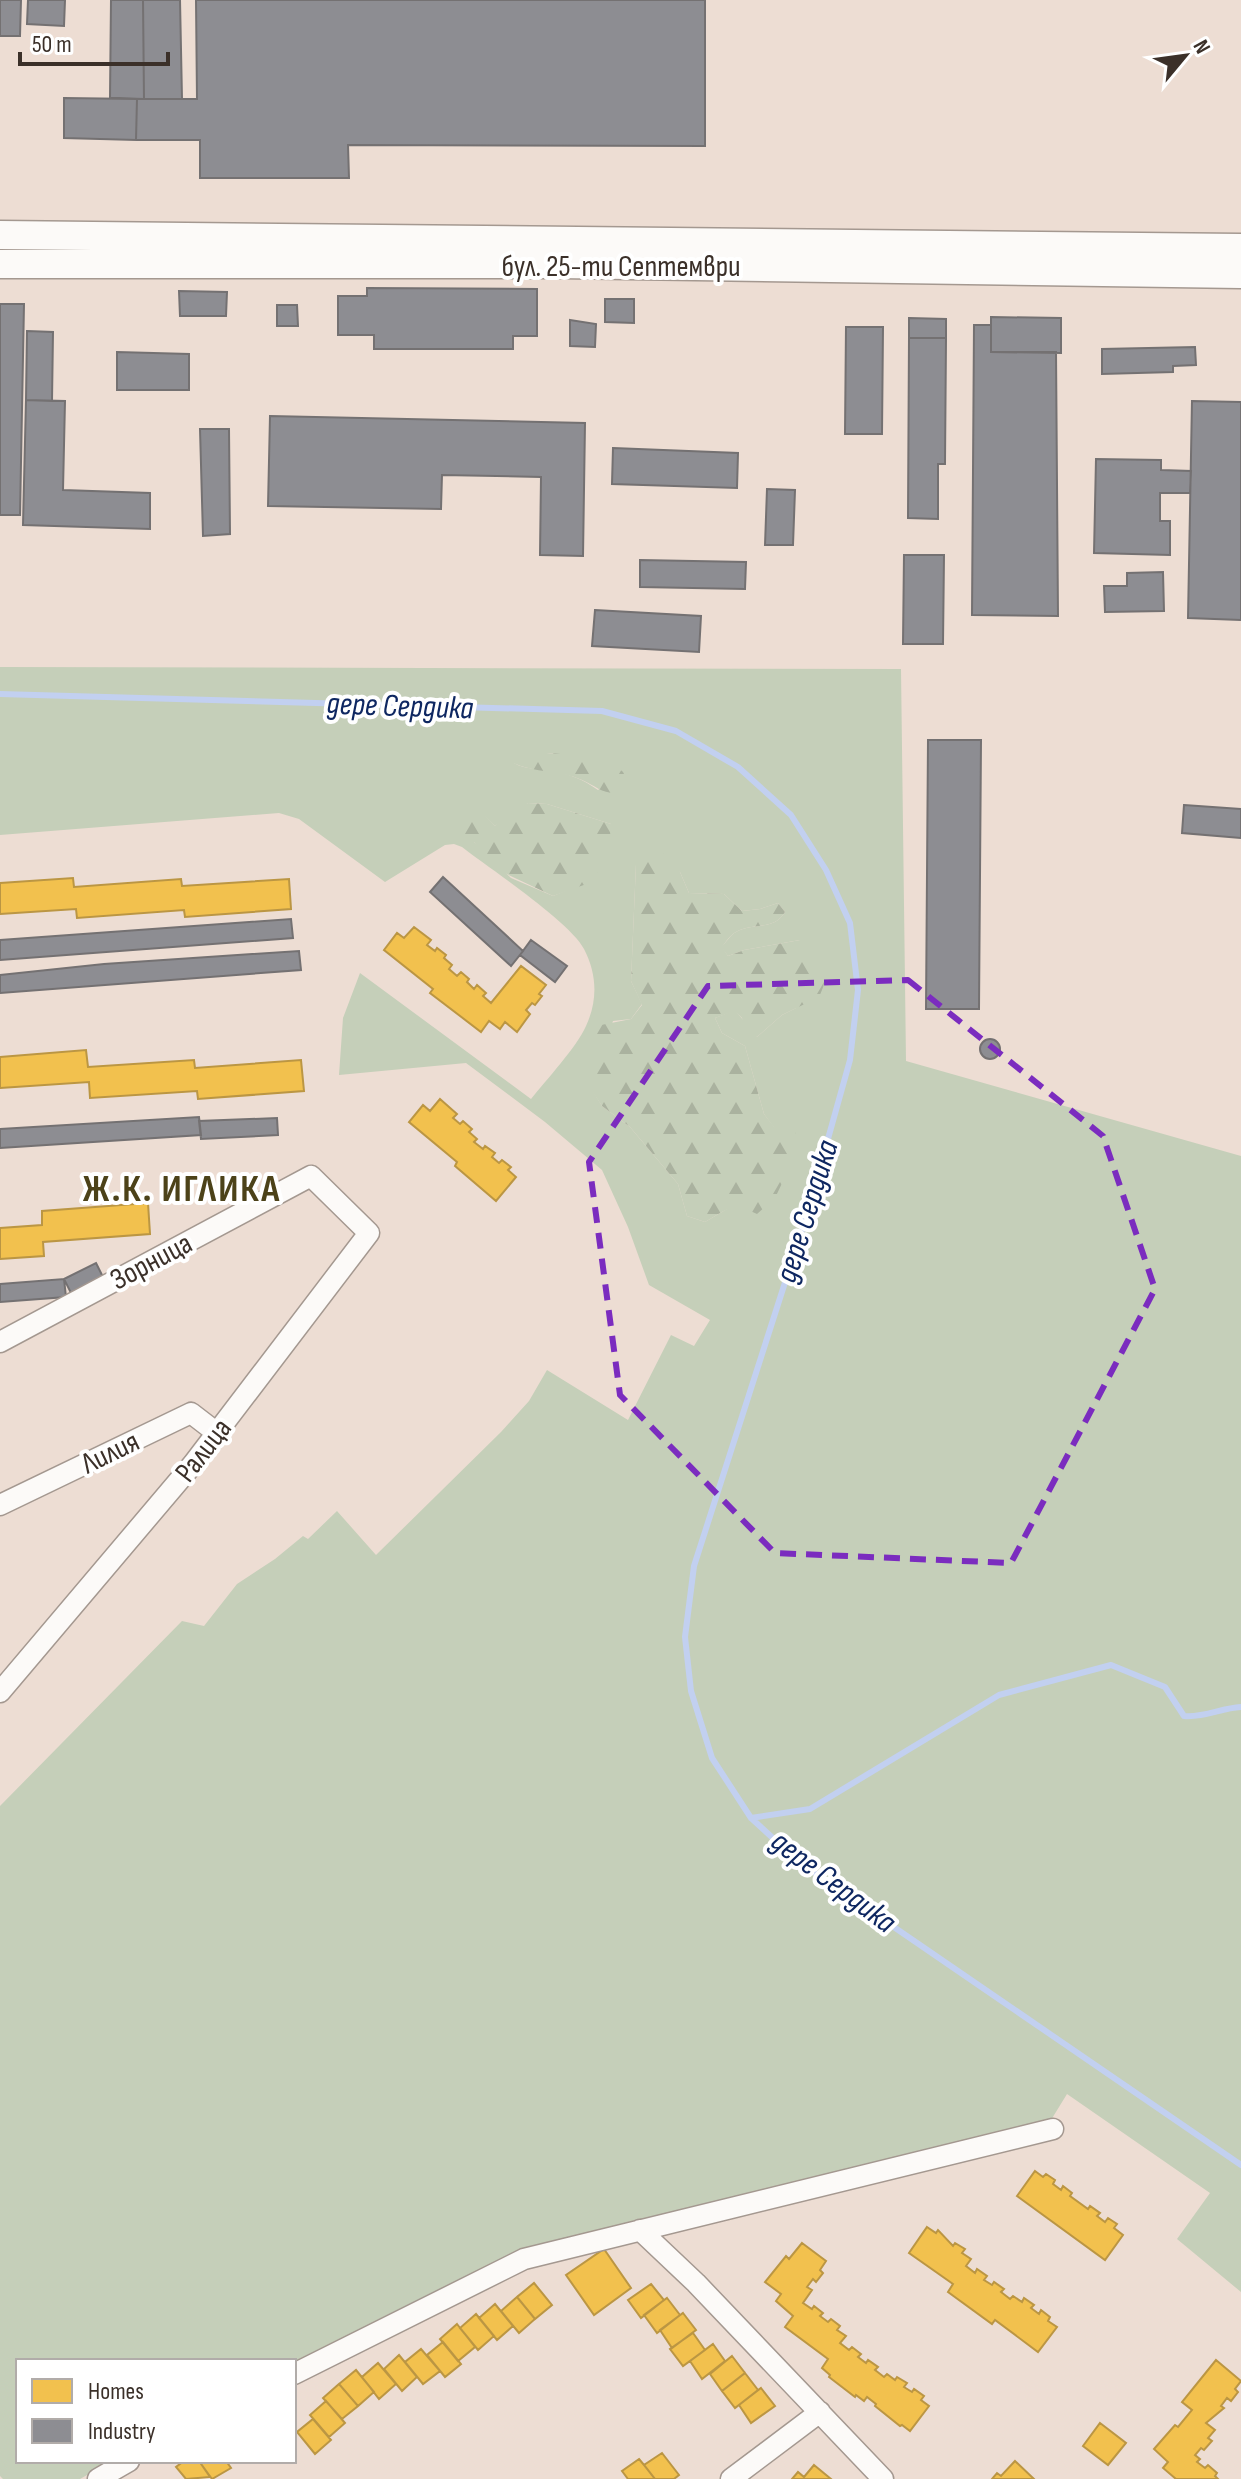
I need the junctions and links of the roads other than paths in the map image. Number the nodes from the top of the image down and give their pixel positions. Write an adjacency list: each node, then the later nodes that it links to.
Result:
1 (0, 235): 2 (main road, бул. 25-ти Септември)
2 (1241, 248)
3 (0, 264): 4 (main road, бул. 25-ти Септември)
4 (1241, 274)
5 (340, 1203): 6 (street, Зорница); 7 (street, Ралица)
6 (0, 1342)
7 (217, 1433): 8 (street, Лилия); 9 (street, Ралица)
8 (0, 1505)
9 (0, 1692)
10 (1053, 2129): 11 (street)
11 (640, 2230): 12 (street); 13 (street)
12 (296, 2373)
13 (820, 2412): 16 (street); 17 (street)
14 (126, 2463): 15 (street)
15 (98, 2479)
16 (731, 2479)
17 (883, 2479)

